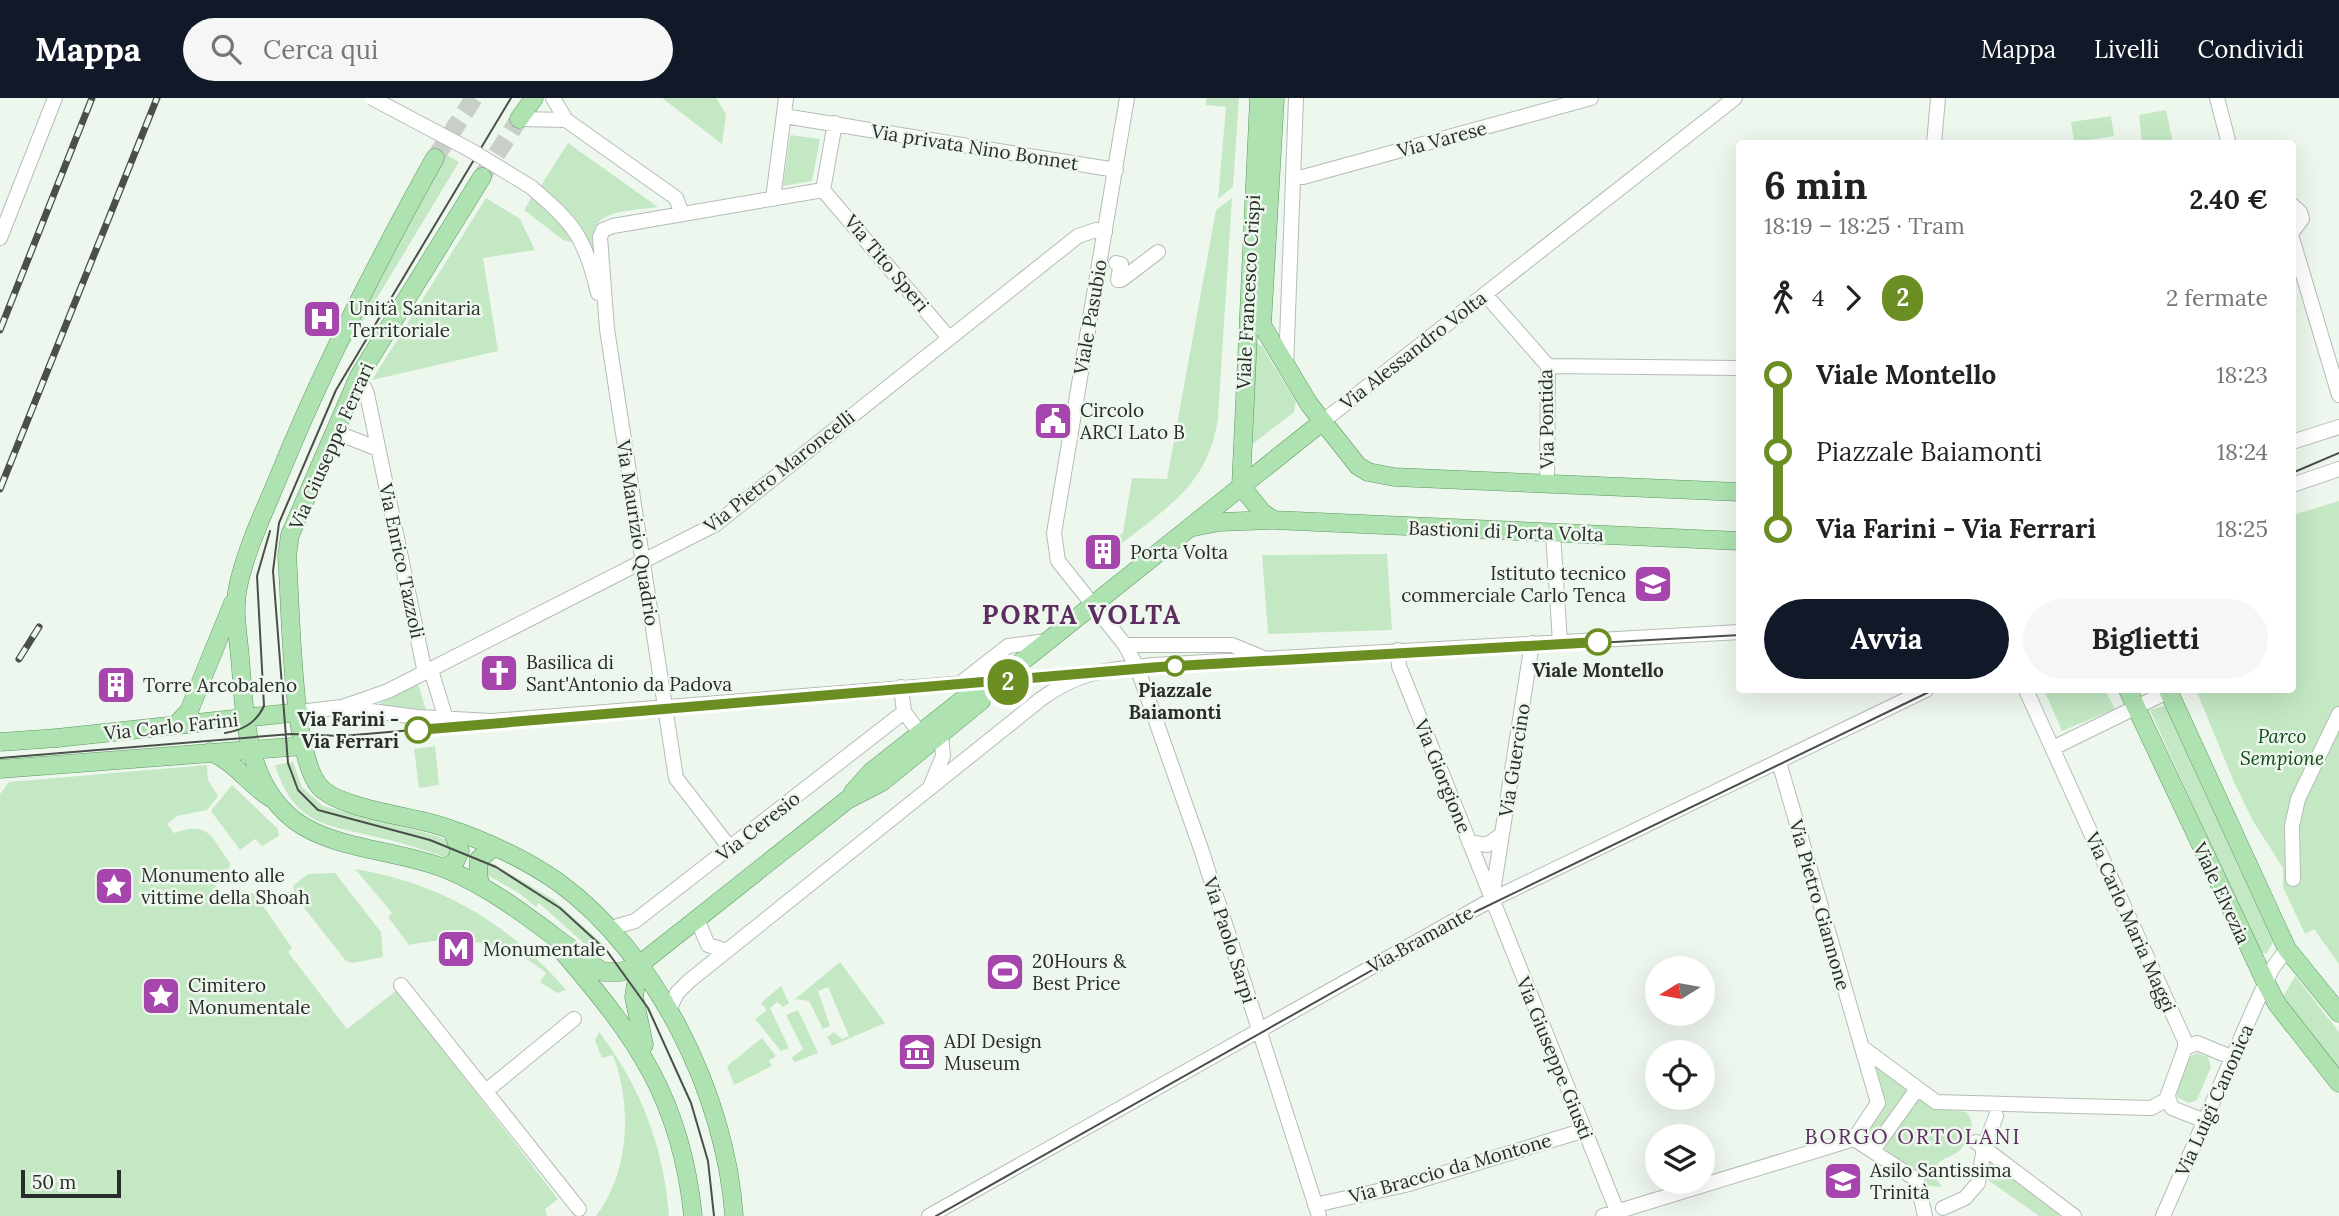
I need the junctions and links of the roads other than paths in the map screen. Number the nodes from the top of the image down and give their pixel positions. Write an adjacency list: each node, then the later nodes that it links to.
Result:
1 (55, 98): 30 (street)
2 (372, 98): 35 (street, bridge)
3 (534, 98): 15 (main road)
4 (553, 98): 16 (street)
5 (786, 98): 14 (street)
6 (1127, 98): 21 (street, Viale Pasubio)
7 (1259, 98): 50 (main road, Viale Francesco Crispi)
8 (1275, 98): 39 (main road, Viale Francesco Crispi)
9 (1296, 98): 23 (street, Viale Francesco Crispi)
10 (1591, 98): 23 (street, Via Varese)
11 (1938, 98): 18 (street)
12 (2217, 98): 19 (street)
13 (1733, 99): 34 (street, Via Alessandro Volta)
14 (784, 116): 17 (street, Via privata Nino Bonnet); 25 (street)
15 (519, 119): 16 (street)
16 (566, 120): 27 (street)
17 (835, 123): 21 (street, Via privata Nino Bonnet); 24 (street)
18 (1934, 140)
19 (2228, 140)
20 (435, 159): 58 (main road, Via Giuseppe Ferrari)
21 (1116, 170): 29 (street, Viale Pasubio)
22 (482, 177): 40 (main road, Via Giuseppe Ferrari)
23 (1293, 177): 39 (street, Viale Francesco Crispi)
24 (823, 190): 25 (street); 36 (street, Via Tito Speri)
25 (772, 199): 27 (street)
26 (2296, 208): 28 (street)
27 (682, 214): 35 (street, Via Maurizio Quadrio)
28 (2296, 227)
29 (1105, 232): 36 (street, Via Pietro Maroncelli); 55 (street, Viale Pasubio)
30 (0, 238)
31 (2296, 251): 41 (street)
32 (1158, 252): 33 (street)
33 (1116, 263)
34 (1485, 294): 37 (street, Via Pontida); 42 (street, Via Alessandro Volta)
35 (607, 329): 57 (street, Via Maurizio Quadrio)
36 (949, 338): 57 (street, Via Pietro Maroncelli)
37 (1548, 366): 38 (street); 48 (street, Via Pontida)
38 (1736, 368)
39 (1286, 369): 42 (main road, Viale Francesco Crispi)
40 (359, 376): 44 (main road, Via Giuseppe Ferrari); 46 (street, Via Enrico Tazzoli)
41 (2339, 395)
42 (1322, 422): 48 (main road); 50 (main road, Via Alessandro Volta)
43 (2339, 427): 45 (street)
44 (331, 440): 46 (street); 80 (main road, Via Giuseppe Ferrari)
45 (2296, 441)
46 (378, 449): 68 (street, Via Enrico Tazzoli)
47 (2339, 469): 49 (street)
48 (1547, 484): 51 (main road)
49 (2296, 484)
50 (1241, 486): 52 (main road); 53 (main road, Via Alessandro Volta)
51 (1736, 492)
52 (1273, 520): 53 (main road, Bastioni di Porta Volta); 54 (main road, Bastioni di Porta Volta)
53 (1191, 528): 59 (main road, Via Alessandro Volta)
54 (1553, 533): 56 (main road, Bastioni di Porta Volta); 62 (street)
55 (1053, 536): 59 (street, Via Paolo Sarpi)
56 (1736, 541)
57 (643, 562): 68 (street, Via Pietro Maroncelli); 78 (street, Via Maurizio Quadrio)
58 (236, 596): 83 (main road, Via Giuseppe Ferrari); 85 (main road, Via Giuseppe Ferrari)
59 (1093, 605): 61 (main road, Via Alessandro Volta); 64 (street, Via Paolo Sarpi)
60 (1736, 632): 62 (street)
61 (1046, 642): 69 (street); 70 (main road, Via Alessandro Volta)
62 (1560, 642): 63 (street)
63 (1532, 643): 65 (street); 98 (street, Via Guercino)
64 (1125, 645): 66 (street); 67 (street, Via Paolo Sarpi)
65 (1398, 650): 66 (street); 99 (street, Via Giorgione)
66 (1266, 659): 67 (street)
67 (1137, 667): 95 (street); 117 (street, Via Paolo Sarpi)
68 (428, 672): 77 (street, Via Carlo Farini); 84 (street, Via Enrico Tazzoli)
69 (961, 683): 70 (street, Via Carlo Farini); 71 (street, Via Carlo Farini)
70 (991, 684): 86 (main road); 87 (main road)
71 (901, 687): 78 (street, Via Carlo Farini); 81 (street)
72 (1920, 693): 93 (street, Via Bramante)
73 (2027, 693): 90 (street, Via Carlo Maria Maggi)
74 (2129, 693): 79 (main road, Viale Elvezia)
75 (2163, 693): 79 (street)
76 (2170, 693): 109 (main road, Viale Elvezia)
77 (342, 707): 80 (street, Via Carlo Farini); 84 (street, Via Carlo Farini)
78 (665, 707): 84 (street, Via Carlo Farini); 101 (street, Via Maurizio Quadrio)
79 (2136, 707): 90 (street); 112 (main road, Viale Elvezia)
80 (299, 712): 83 (main road, Via Carlo Farini); 89 (main road, Via Giuseppe Ferrari)
81 (904, 712): 87 (street); 101 (street, Via Ceresio)
82 (2339, 714): 103 (street)
83 (245, 718): 85 (main road, Via Carlo Farini); 91 (main road, Via Giuseppe Ferrari)
84 (446, 719)
85 (176, 725): 88 (main road, Via Carlo Farini, bridge)
86 (941, 734): 87 (main road); 95 (street)
87 (918, 740): 95 (street); 106 (main road, Via Ceresio)
88 (0, 743)
89 (304, 746): 91 (main road, Via Carlo Farini); 97 (main road, Via Giuseppe Ferrari)
90 (2053, 748): 119 (street, Via Carlo Maria Maggi)
91 (251, 749): 92 (main road, Via Carlo Farini); 96 (main road, Via Giuseppe Ferrari)
92 (207, 752): 94 (main road, Via Carlo Farini); 96 (main road)
93 (1779, 762): 105 (street, Via Bramante); 118 (street, Via Pietro Giannone)
94 (0, 769)
95 (939, 778): 110 (street)
96 (276, 801): 102 (main road)
97 (452, 830): 100 (main road, Via Giuseppe Ferrari); 102 (main road)
98 (1502, 835): 99 (street, Via Guercino); 105 (street, Via Guercino)
99 (1469, 842): 105 (street, Via Giorgione)
100 (494, 847): 104 (main road); 108 (main road, Via Giuseppe Ferrari)
101 (730, 848): 108 (street, Via Ceresio)
102 (444, 868): 104 (main road)
103 (2293, 879)
104 (481, 885): 107 (main road)
105 (1492, 900): 117 (street, Via Bramante); 128 (street, Via Giuseppe Giusti)
106 (697, 919): 110 (street); 111 (main road, Via Ceresio)
107 (541, 926): 111 (main road); 121 (main road)
108 (608, 929): 111 (main road, Via Giuseppe Ferrari)
109 (2287, 949): 112 (street, Via Luigi Canonica); 115 (main road, Viale Elvezia)
110 (727, 951): 114 (street)
111 (639, 965): 114 (main road, Via Giuseppe Ferrari); 121 (main road)
112 (2266, 983): 120 (street, Via Luigi Canonica); 122 (main road, Viale Elvezia)
113 (401, 985): 124 (street)
114 (668, 1012): 138 (main road, Via Giuseppe Ferrari)
115 (2339, 1013)
116 (574, 1019): 124 (street)
117 (1259, 1028): 133 (street, Via Paolo Sarpi); 139 (street, Via Bramante)
118 (1863, 1048): 123 (street); 129 (street, Via Pietro Giannone)
119 (2185, 1048): 120 (street); 125 (street)
120 (2233, 1058): 127 (street, Via Luigi Canonica)
121 (649, 1062): 137 (main road)
122 (2339, 1083)
123 (1917, 1088): 125 (street); 131 (street)
124 (486, 1091): 132 (street)
125 (2168, 1097): 127 (street)
126 (1996, 1116): 130 (street)
127 (2205, 1121): 141 (street, Via Luigi Canonica)
128 (1585, 1130): 133 (street, Via Braccio da Montone); 135 (street, Via Giuseppe Giusti)
129 (1854, 1139): 131 (street); 135 (street)
130 (1980, 1145): 134 (street); 136 (street)
131 (1874, 1149): 134 (street)
132 (579, 1209)
133 (1317, 1210)
134 (1938, 1213)
135 (1619, 1214): 140 (street)
136 (2068, 1214)
137 (693, 1216)
138 (734, 1216)
139 (929, 1216)
140 (1603, 1216)
141 (2163, 1216)

